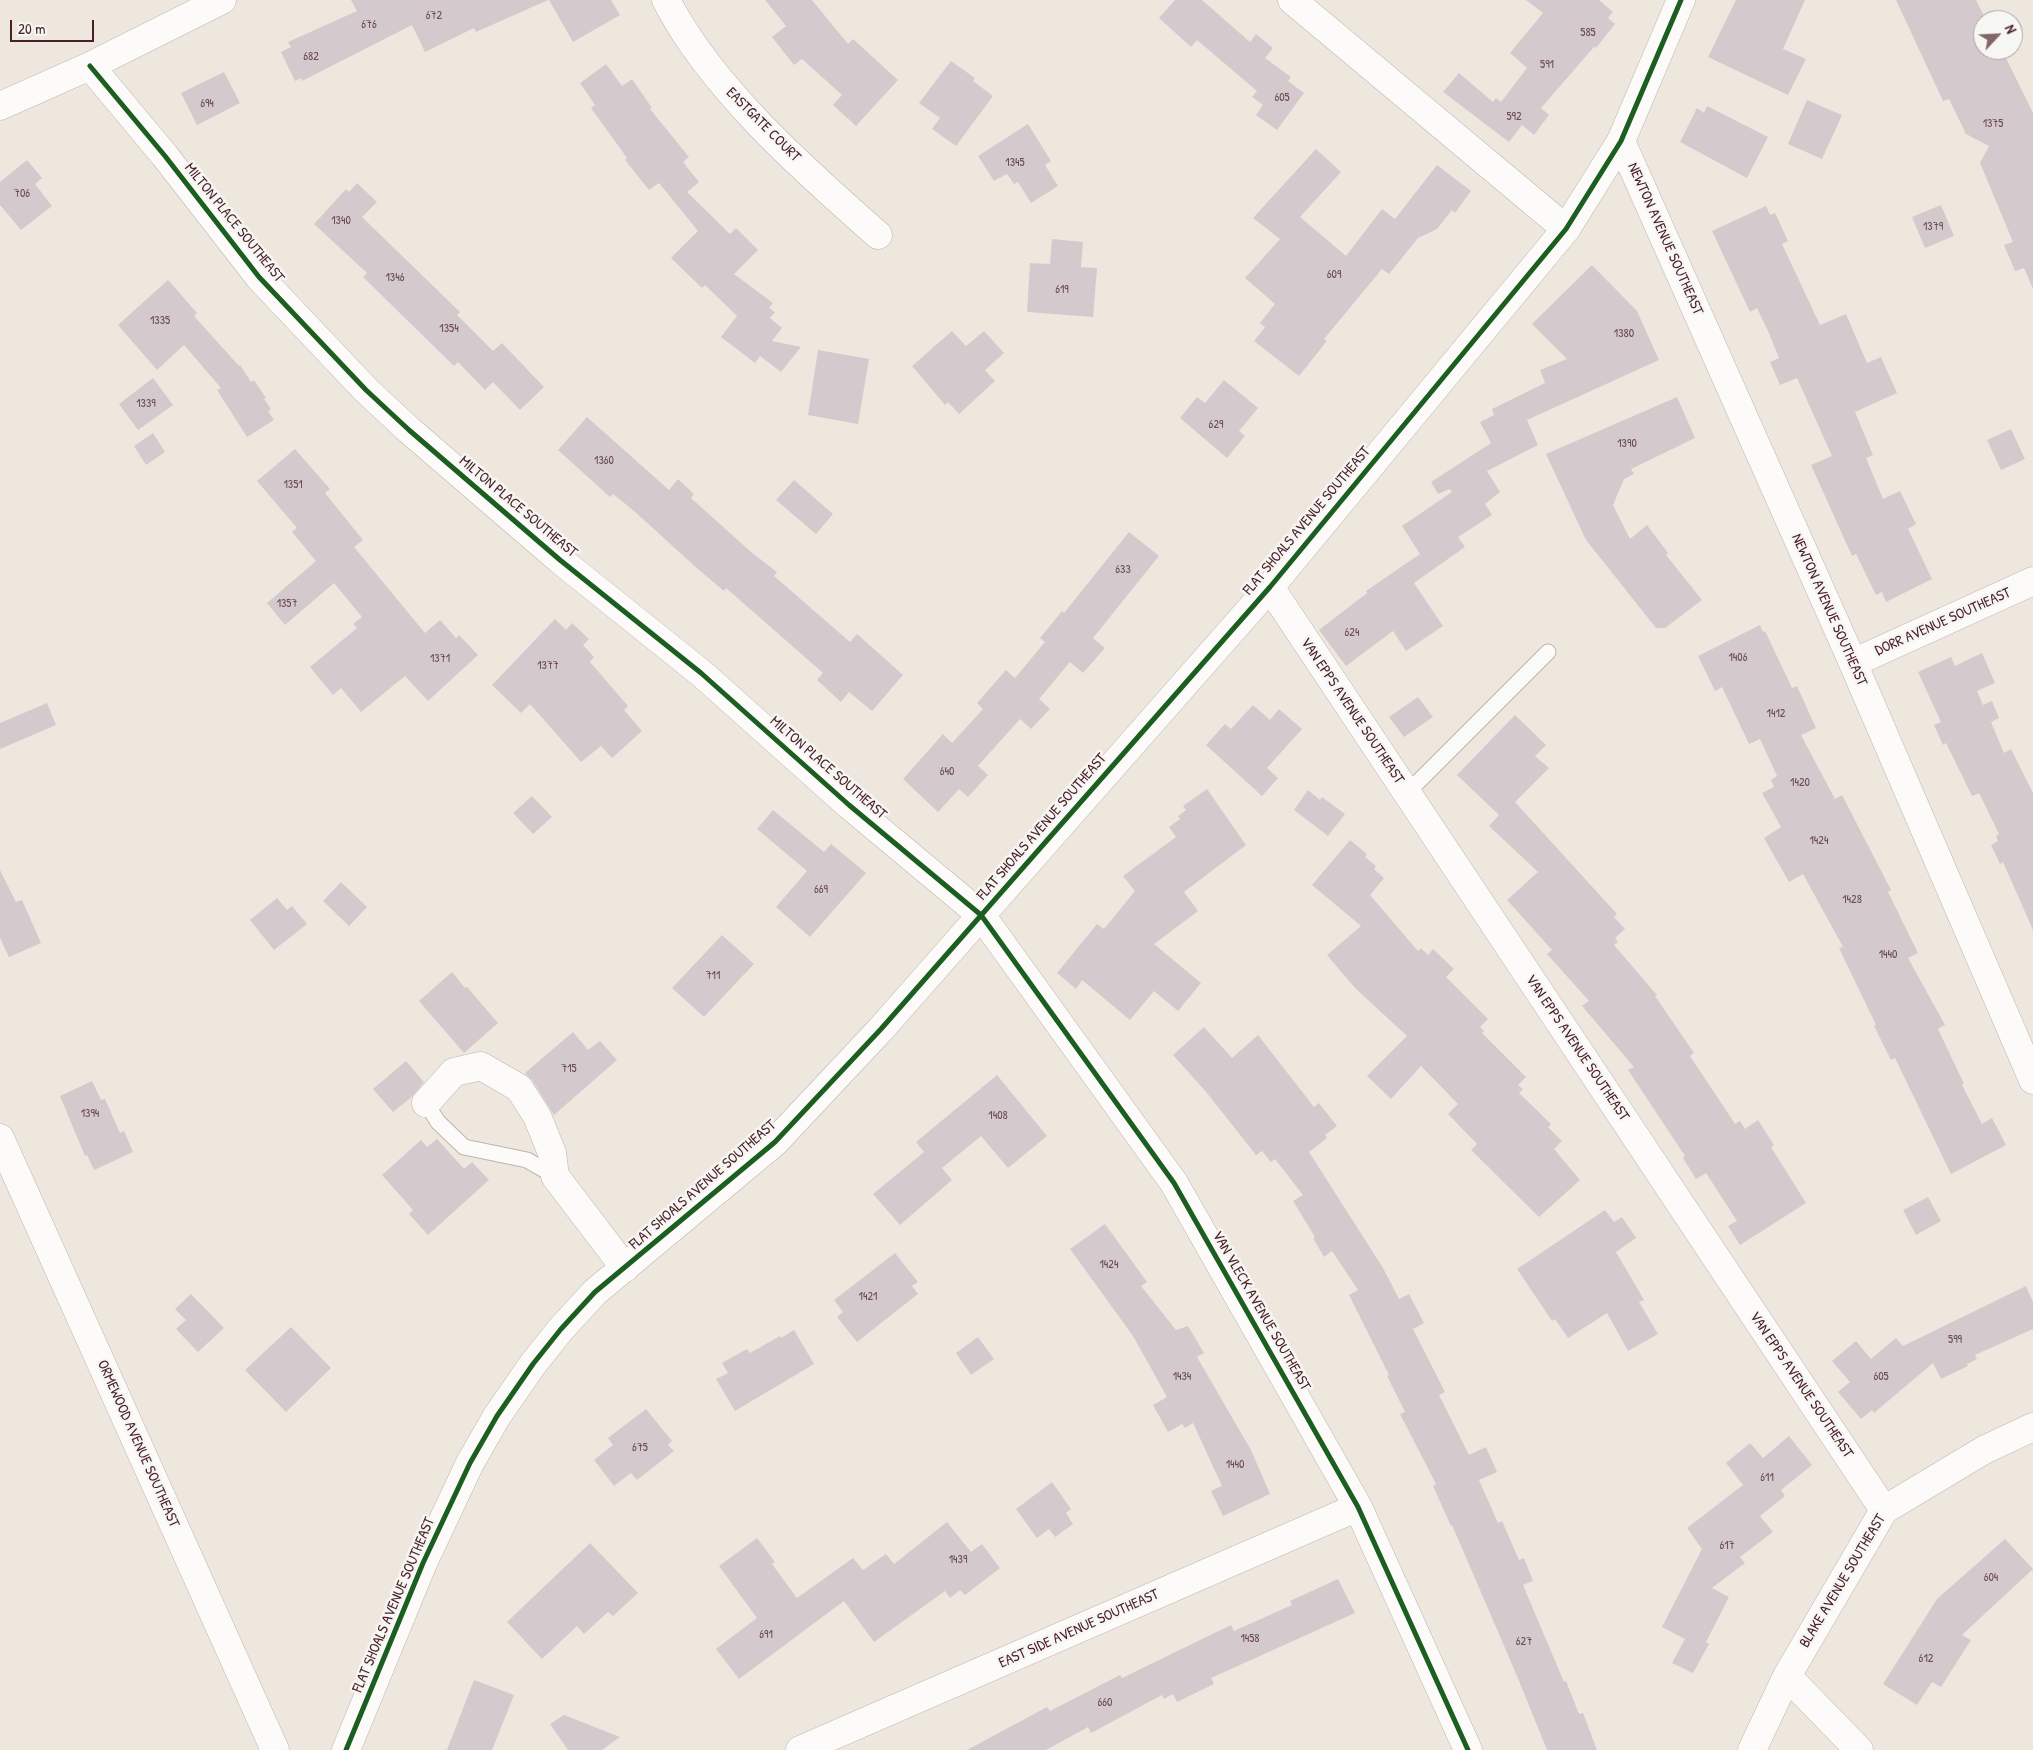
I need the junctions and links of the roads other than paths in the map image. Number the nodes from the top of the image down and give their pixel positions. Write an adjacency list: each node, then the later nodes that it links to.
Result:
1 (222, 0): 5 (street)
2 (666, 0): 9 (street, EASTGATE COURT)
3 (1292, 0): 8 (street)
4 (1682, 0): 7 (street, FLAT SHOALS AVENUE SOUTHEAST)
5 (90, 66): 6 (street); 15 (street, MILTON PLACE SOUTHEAST)
6 (0, 106)
7 (1621, 142): 8 (street, FLAT SHOALS AVENUE SOUTHEAST); 13 (street, NEWTON AVENUE SOUTHEAST)
8 (1566, 228): 11 (street, FLAT SHOALS AVENUE SOUTHEAST)
9 (878, 235)
10 (2033, 581): 13 (street, DORR AVENUE SOUTHEAST)
11 (1270, 587): 14 (street, VAN EPPS AVENUE SOUTHEAST); 15 (street, FLAT SHOALS AVENUE SOUTHEAST)
12 (1548, 652): 14 (lane)
13 (1853, 662): 16 (street, NEWTON AVENUE SOUTHEAST)
14 (1407, 793): 23 (street, VAN EPPS AVENUE SOUTHEAST)
15 (981, 916): 20 (street, FLAT SHOALS AVENUE SOUTHEAST); 22 (street, VAN VLECK AVENUE SOUTHEAST)
16 (2033, 1080)
17 (426, 1103): 19 (lane); 19 (street)
18 (0, 1138): 26 (street, ORMEWOOD AVENUE SOUTHEAST)
19 (555, 1176): 20 (street)
20 (625, 1268): 27 (street, FLAT SHOALS AVENUE SOUTHEAST)
21 (2033, 1427): 23 (street, BLAKE AVENUE SOUTHEAST)
22 (1358, 1507): 25 (street, EAST SIDE AVENUE SOUTHEAST); 29 (street, VAN VLECK AVENUE SOUTHEAST)
23 (1884, 1510): 24 (street, BLAKE AVENUE SOUTHEAST)
24 (1787, 1676): 30 (street, BLAKE AVENUE SOUTHEAST); 31 (street)
25 (846, 1742): 28 (street, EAST SIDE AVENUE SOUTHEAST)
26 (275, 1750)
27 (346, 1750)
28 (800, 1750)
29 (1468, 1750)
30 (1752, 1750)
31 (1859, 1750)

